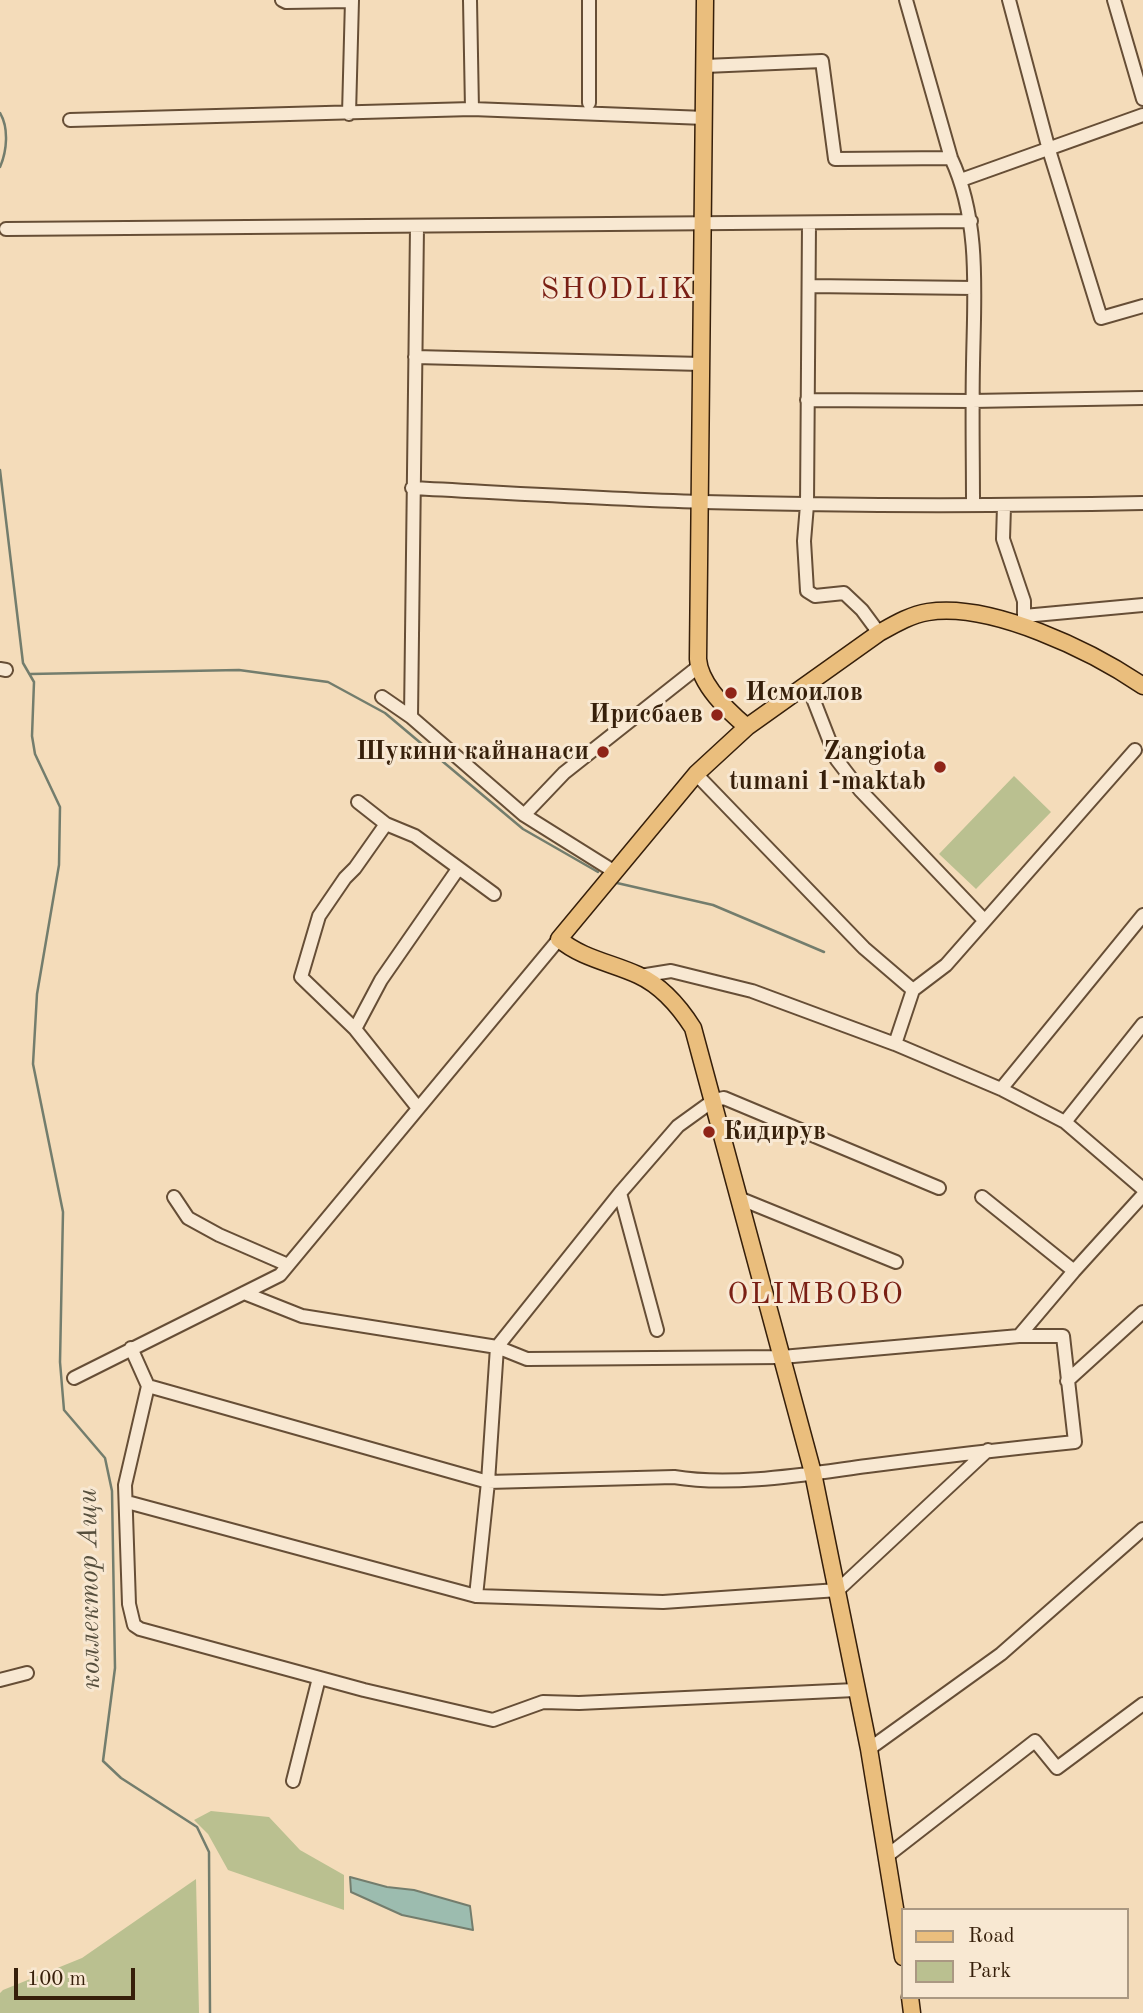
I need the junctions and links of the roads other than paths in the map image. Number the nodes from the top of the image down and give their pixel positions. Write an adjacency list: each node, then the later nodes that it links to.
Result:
1 (282, 0): 8 (street)
2 (470, 0): 12 (street)
3 (589, 0): 11 (street)
4 (705, 0): 9 (main road)
5 (906, 0): 18 (street)
6 (1009, 0): 17 (street)
7 (1114, 0): 10 (street)
8 (351, 1): 13 (street)
9 (705, 66): 15 (main road); 18 (street)
10 (1143, 99)
11 (589, 103)
12 (472, 109): 13 (street); 15 (street)
13 (349, 114): 16 (street)
14 (1143, 115): 17 (street)
15 (705, 118): 22 (main road)
16 (70, 121)
17 (1049, 150): 19 (street); 27 (street)
18 (951, 158): 19 (street)
19 (961, 180): 20 (street)
20 (971, 221): 21 (street); 26 (street)
21 (809, 224): 22 (street); 25 (street)
22 (704, 225): 23 (street); 29 (main road)
23 (417, 226): 24 (street); 28 (street)
24 (6, 229)
25 (809, 286): 26 (street); 31 (street)
26 (974, 288): 32 (street)
27 (1143, 306)
28 (415, 357): 29 (street); 33 (street)
29 (702, 364): 34 (main road)
30 (1143, 398): 32 (street)
31 (807, 400): 32 (street); 36 (street)
32 (972, 401): 37 (street)
33 (412, 488): 34 (street); 46 (street)
34 (700, 502): 36 (street); 42 (main road)
35 (1143, 503): 38 (street)
36 (807, 505): 37 (street); 41 (street)
37 (973, 505): 38 (street)
38 (1004, 506): 40 (street)
39 (1143, 605): 40 (street)
40 (1024, 622): 41 (main road); 44 (main road)
41 (879, 633): 43 (main road)
42 (698, 667): 47 (main road); 51 (street)
43 (807, 683): 47 (main road); 57 (street)
44 (1143, 686)
45 (382, 697): 46 (street)
46 (411, 717): 51 (street)
47 (747, 727): 49 (main road)
48 (1135, 750): 57 (street)
49 (696, 774): 54 (main road); 60 (street)
50 (358, 802): 52 (street)
51 (524, 815): 54 (street)
52 (386, 824): 53 (street); 62 (street)
53 (458, 869): 55 (street); 62 (street)
54 (615, 872): 58 (main road)
55 (494, 894)
56 (1143, 915): 64 (street)
57 (984, 920): 60 (street)
58 (558, 939): 59 (main road); 66 (street)
59 (640, 976): 63 (street); 65 (main road)
60 (913, 990): 63 (street)
61 (1143, 1024): 67 (street)
62 (355, 1029): 66 (street)
63 (895, 1044): 64 (street)
64 (1000, 1089): 67 (street)
65 (714, 1100): 68 (street); 70 (street); 74 (main road)
66 (418, 1108): 76 (street)
67 (1065, 1122): 69 (street)
68 (939, 1188)
69 (1143, 1189)
70 (620, 1193): 80 (street); 82 (street)
71 (1143, 1195): 77 (street)
72 (174, 1197): 76 (street)
73 (982, 1197): 77 (street)
74 (741, 1199): 75 (street); 84 (main road)
75 (895, 1262)
76 (288, 1265): 78 (street)
77 (1074, 1271): 81 (street)
78 (244, 1293): 82 (street); 83 (street)
79 (1143, 1312): 86 (street)
80 (657, 1330)
81 (1019, 1336): 84 (street); 86 (street)
82 (496, 1347): 84 (street); 90 (street)
83 (131, 1348): 85 (street); 87 (street)
84 (782, 1357): 89 (main road)
85 (74, 1378)
86 (1067, 1381): 88 (street)
87 (149, 1386): 90 (street); 91 (street)
88 (988, 1450): 89 (street); 93 (street)
89 (813, 1474): 90 (street); 93 (main road)
90 (488, 1482): 94 (street)
91 (127, 1502): 94 (street); 96 (street)
92 (1143, 1529): 100 (street)
93 (838, 1590): 94 (street); 98 (main road)
94 (476, 1596)
95 (27, 1673): 97 (street)
96 (319, 1678): 98 (street); 101 (street)
97 (0, 1680)
98 (855, 1690): 100 (main road)
99 (1143, 1704): 102 (street)
100 (869, 1749): 102 (main road)
101 (293, 1781)
102 (887, 1856): 103 (main road)
103 (902, 1951)

